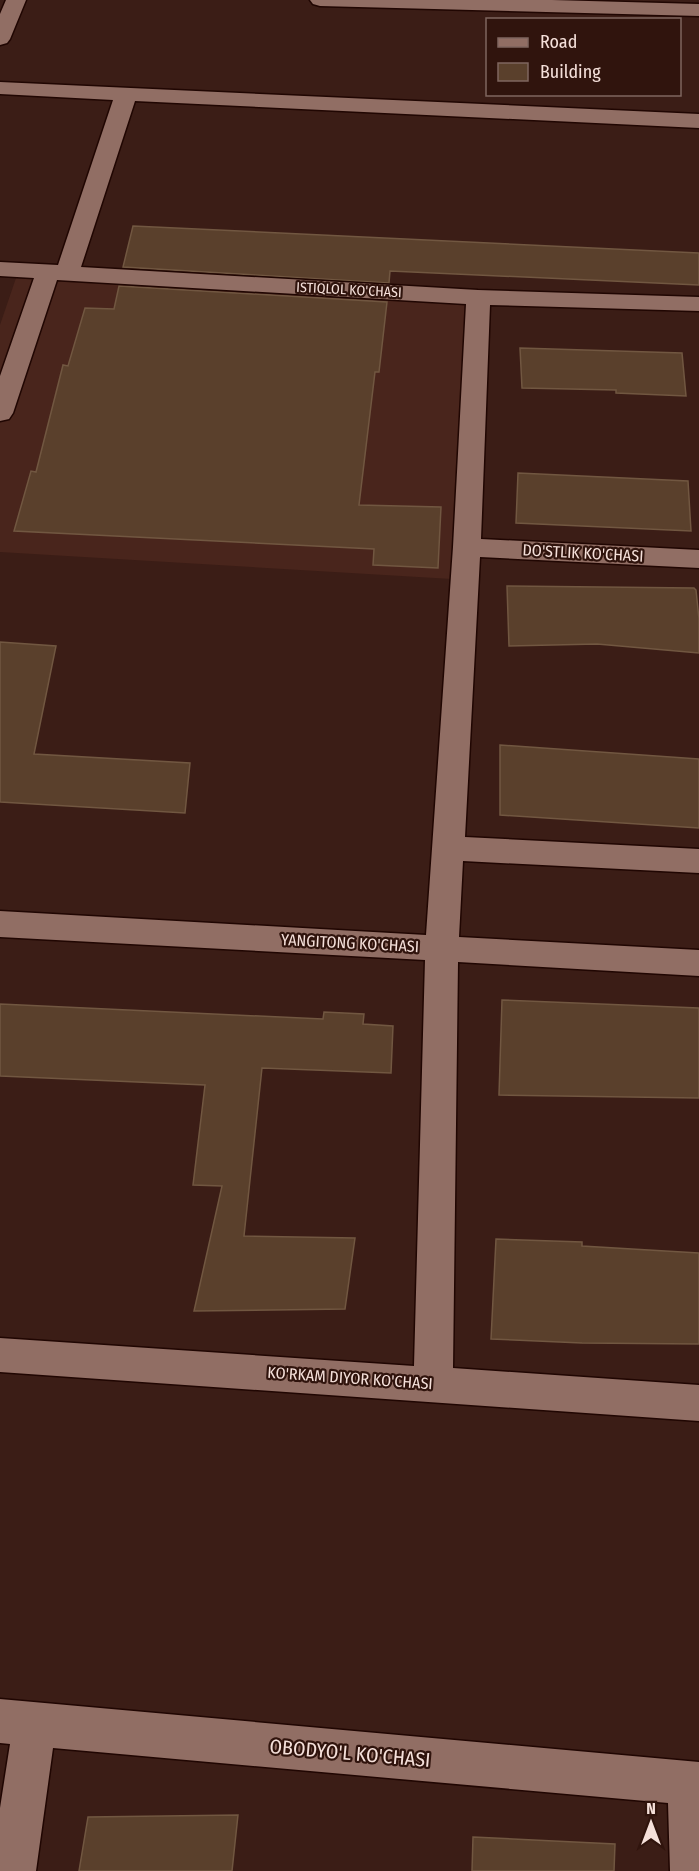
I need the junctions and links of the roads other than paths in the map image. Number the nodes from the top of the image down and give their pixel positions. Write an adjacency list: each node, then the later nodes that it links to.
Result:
1 (16, 0): 5 (street)
2 (320, 0): 3 (street)
3 (400, 1): 4 (street)
4 (699, 10)
5 (0, 39)
6 (0, 88): 7 (street)
7 (126, 94): 8 (street); 10 (street)
8 (699, 121)
9 (0, 269): 10 (street, ISTIQLOL KO'CHASI)
10 (58, 272): 11 (street, ISTIQLOL KO'CHASI); 13 (street)
11 (478, 297): 12 (street, ISTIQLOL KO'CHASI); 14 (street)
12 (699, 304)
13 (0, 413)
14 (467, 547): 15 (street, DO'STLIK KO'CHASI); 16 (street)
15 (699, 559)
16 (447, 848): 17 (street); 19 (street)
17 (699, 861)
18 (0, 924): 19 (street, YANGITONG KO'CHASI)
19 (442, 948): 20 (street, YANGITONG KO'CHASI); 22 (street)
20 (699, 963)
21 (0, 1354): 22 (street, KO'RKAM DIYOR KO'CHASI)
22 (434, 1383): 23 (street, KO'RKAM DIYOR KO'CHASI)
23 (699, 1403)
24 (17, 1723): 25 (street, OBODYO'L KO'CHASI); 26 (street)
25 (694, 1784): 27 (street)
26 (13, 1871)
27 (693, 1871)

